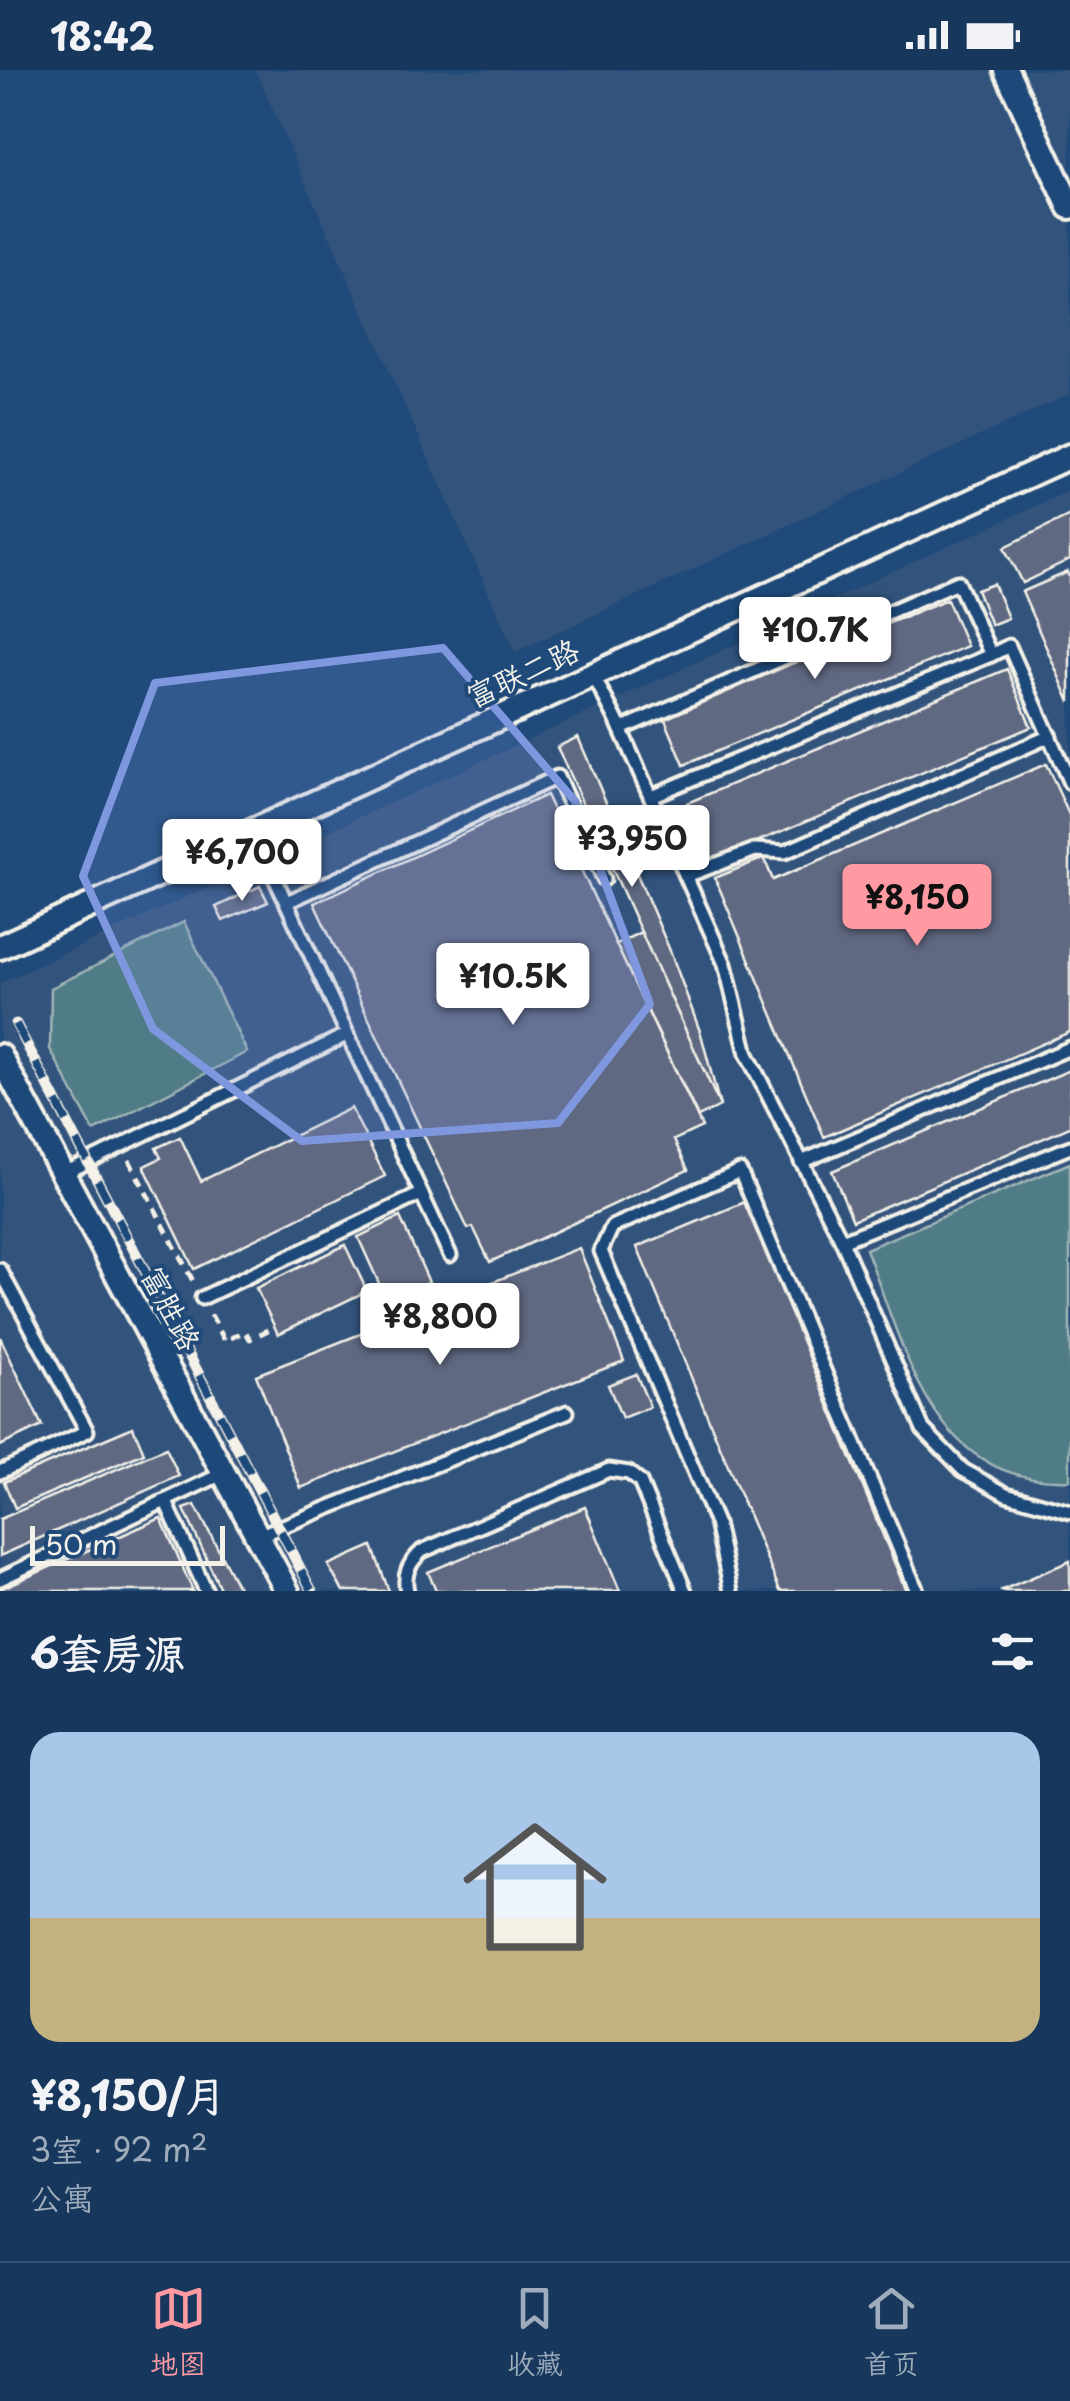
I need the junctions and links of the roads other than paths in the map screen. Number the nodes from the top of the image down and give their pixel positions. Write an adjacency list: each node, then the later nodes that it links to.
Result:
1 (1006, 70): 2 (street)
2 (1070, 208)
3 (1070, 456): 5 (street, 富联二路)
4 (991, 655): 6 (lane); 7 (lane); 9 (lane)
5 (592, 675): 6 (lane); 10 (street, 富联二路)
6 (621, 730): 9 (lane)
7 (1050, 736): 8 (lane); 11 (lane)
8 (1070, 783)
9 (651, 796): 11 (lane)
10 (252, 831): 13 (lane); 14 (street, 富联二路)
11 (686, 876): 19 (lane)
12 (604, 879): 13 (lane)
13 (287, 902): 15 (lane)
14 (0, 947)
15 (346, 1035): 20 (lane); 21 (lane)
16 (1070, 1048): 19 (lane)
17 (0, 1056): 20 (street, 富胜路)
18 (1070, 1147): 22 (lane)
19 (801, 1162): 22 (lane)
20 (64, 1174): 28 (street, 富胜路)
21 (421, 1194): 23 (lane); 25 (lane)
22 (842, 1242): 30 (lane)
23 (450, 1255)
24 (0, 1270): 27 (lane)
25 (202, 1298)
26 (567, 1412): 31 (lane)
27 (0, 1472)
28 (224, 1473): 29 (lane); 31 (street, 富胜路)
29 (166, 1502): 32 (lane); 33 (lane)
30 (1070, 1512)
31 (258, 1536): 34 (street, 富胜路)
32 (0, 1579)
33 (206, 1591)
34 (288, 1591)
35 (407, 1591): 36 (lane)
36 (685, 1591)
37 (730, 1591): 38 (lane)
38 (917, 1591)

